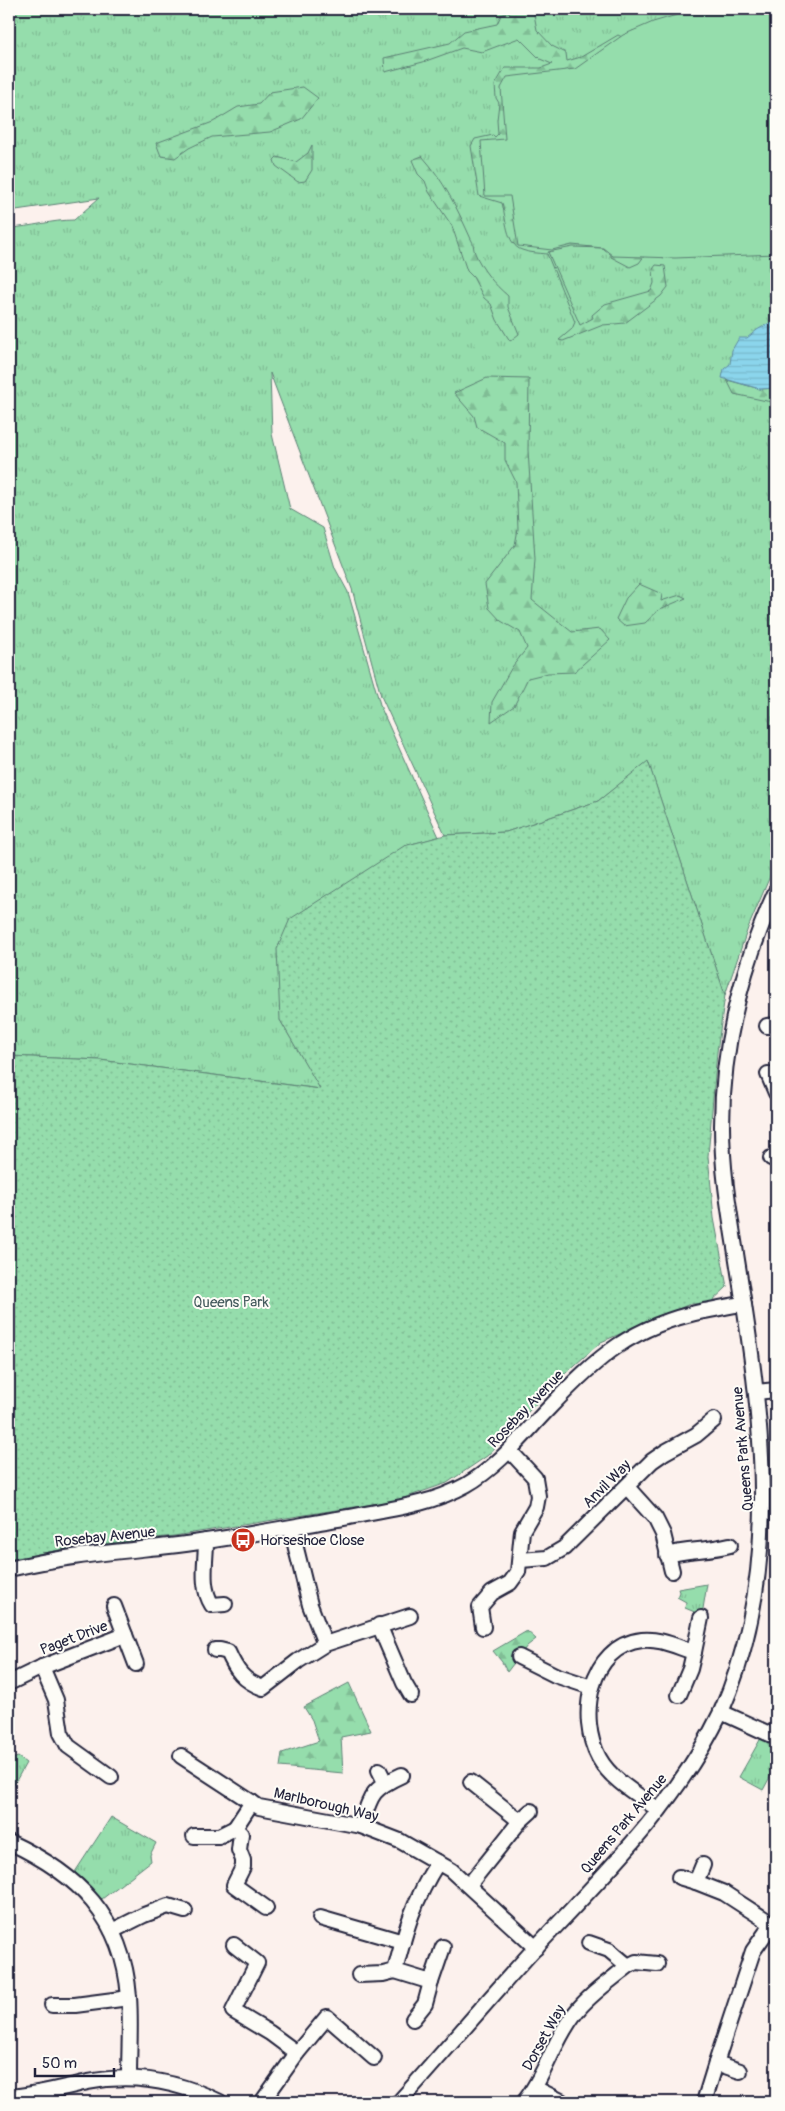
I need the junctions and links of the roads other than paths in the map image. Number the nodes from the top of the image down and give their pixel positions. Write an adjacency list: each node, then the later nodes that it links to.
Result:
1 (776, 891): 4 (street, Queens Park Avenue)
2 (768, 1074): 3 (street)
3 (776, 1093)
4 (744, 1304): 6 (street, Queens Park Avenue); 8 (street, Rosebay Avenue)
5 (776, 1390): 6 (street)
6 (756, 1392): 34 (street, Queens Park Avenue)
7 (714, 1420): 9 (street, Anvil Way)
8 (510, 1451): 10 (street, Rosebay Avenue); 14 (street)
9 (627, 1487): 13 (street); 14 (street, Anvil Way)
10 (291, 1528): 11 (street, Rosebay Avenue); 24 (street)
11 (206, 1541): 15 (street, Rosebay Avenue); 17 (street)
12 (730, 1545): 13 (street)
13 (667, 1555): 16 (street)
14 (520, 1560): 22 (street)
15 (9, 1569)
16 (672, 1571)
17 (225, 1604)
18 (114, 1606): 23 (street, Paget Drive)
19 (410, 1616): 21 (street)
20 (701, 1618): 26 (street)
21 (379, 1625): 24 (street); 32 (street)
22 (483, 1627)
23 (125, 1636): 28 (street, Paget Drive); 29 (street, Paget Drive)
24 (325, 1644): 25 (street)
25 (215, 1650)
26 (694, 1652): 31 (street); 33 (street)
27 (520, 1657): 31 (street)
28 (136, 1664)
29 (42, 1668): 30 (street, Paget Drive); 38 (street)
30 (9, 1683)
31 (591, 1687): 41 (street)
32 (411, 1695)
33 (679, 1695)
34 (721, 1712): 35 (street); 41 (street, Queens Park Avenue)
35 (776, 1737)
36 (181, 1756): 40 (street, Marlborough Way)
37 (402, 1775): 44 (street)
38 (110, 1777)
39 (471, 1782): 43 (street)
40 (252, 1802): 44 (street, Marlborough Way); 45 (street, Marlborough Way)
41 (658, 1810): 62 (street, Queens Park Avenue)
42 (531, 1811): 43 (street)
43 (520, 1821): 52 (street)
44 (361, 1826): 48 (street, Marlborough Way)
45 (235, 1828): 46 (street); 53 (street)
46 (194, 1836)
47 (9, 1842): 57 (street)
48 (438, 1862): 52 (street, Marlborough Way); 58 (street)
49 (703, 1865): 51 (street)
50 (679, 1877): 51 (street)
51 (696, 1882): 56 (street)
52 (469, 1885): 62 (street, Marlborough Way)
53 (266, 1908)
54 (185, 1911): 57 (street)
55 (320, 1918): 58 (street)
56 (774, 1925): 73 (street)
57 (112, 1931): 68 (street)
58 (403, 1942): 65 (street)
59 (590, 1943): 64 (street)
60 (234, 1945): 71 (street)
61 (443, 1947): 67 (street)
62 (536, 1948): 81 (street, Queens Park Avenue)
63 (657, 1964): 64 (street)
64 (628, 1966): 76 (street, Dorset Way)
65 (395, 1971): 66 (street); 67 (street)
66 (359, 1975)
67 (431, 1982): 70 (street)
68 (129, 1998): 69 (street); 75 (street)
69 (52, 2005)
70 (413, 2019)
71 (297, 2053): 72 (street); 80 (street)
72 (374, 2058)
73 (716, 2063): 74 (street); 84 (street)
74 (740, 2071)
75 (129, 2078): 77 (street); 78 (street)
76 (535, 2088): 82 (street, Dorset Way); 83 (street, Dorset Way)
77 (9, 2097)
78 (199, 2098): 79 (street)
79 (220, 2102)
80 (262, 2102)
81 (401, 2102)
82 (524, 2102)
83 (563, 2102)
84 (704, 2102)

